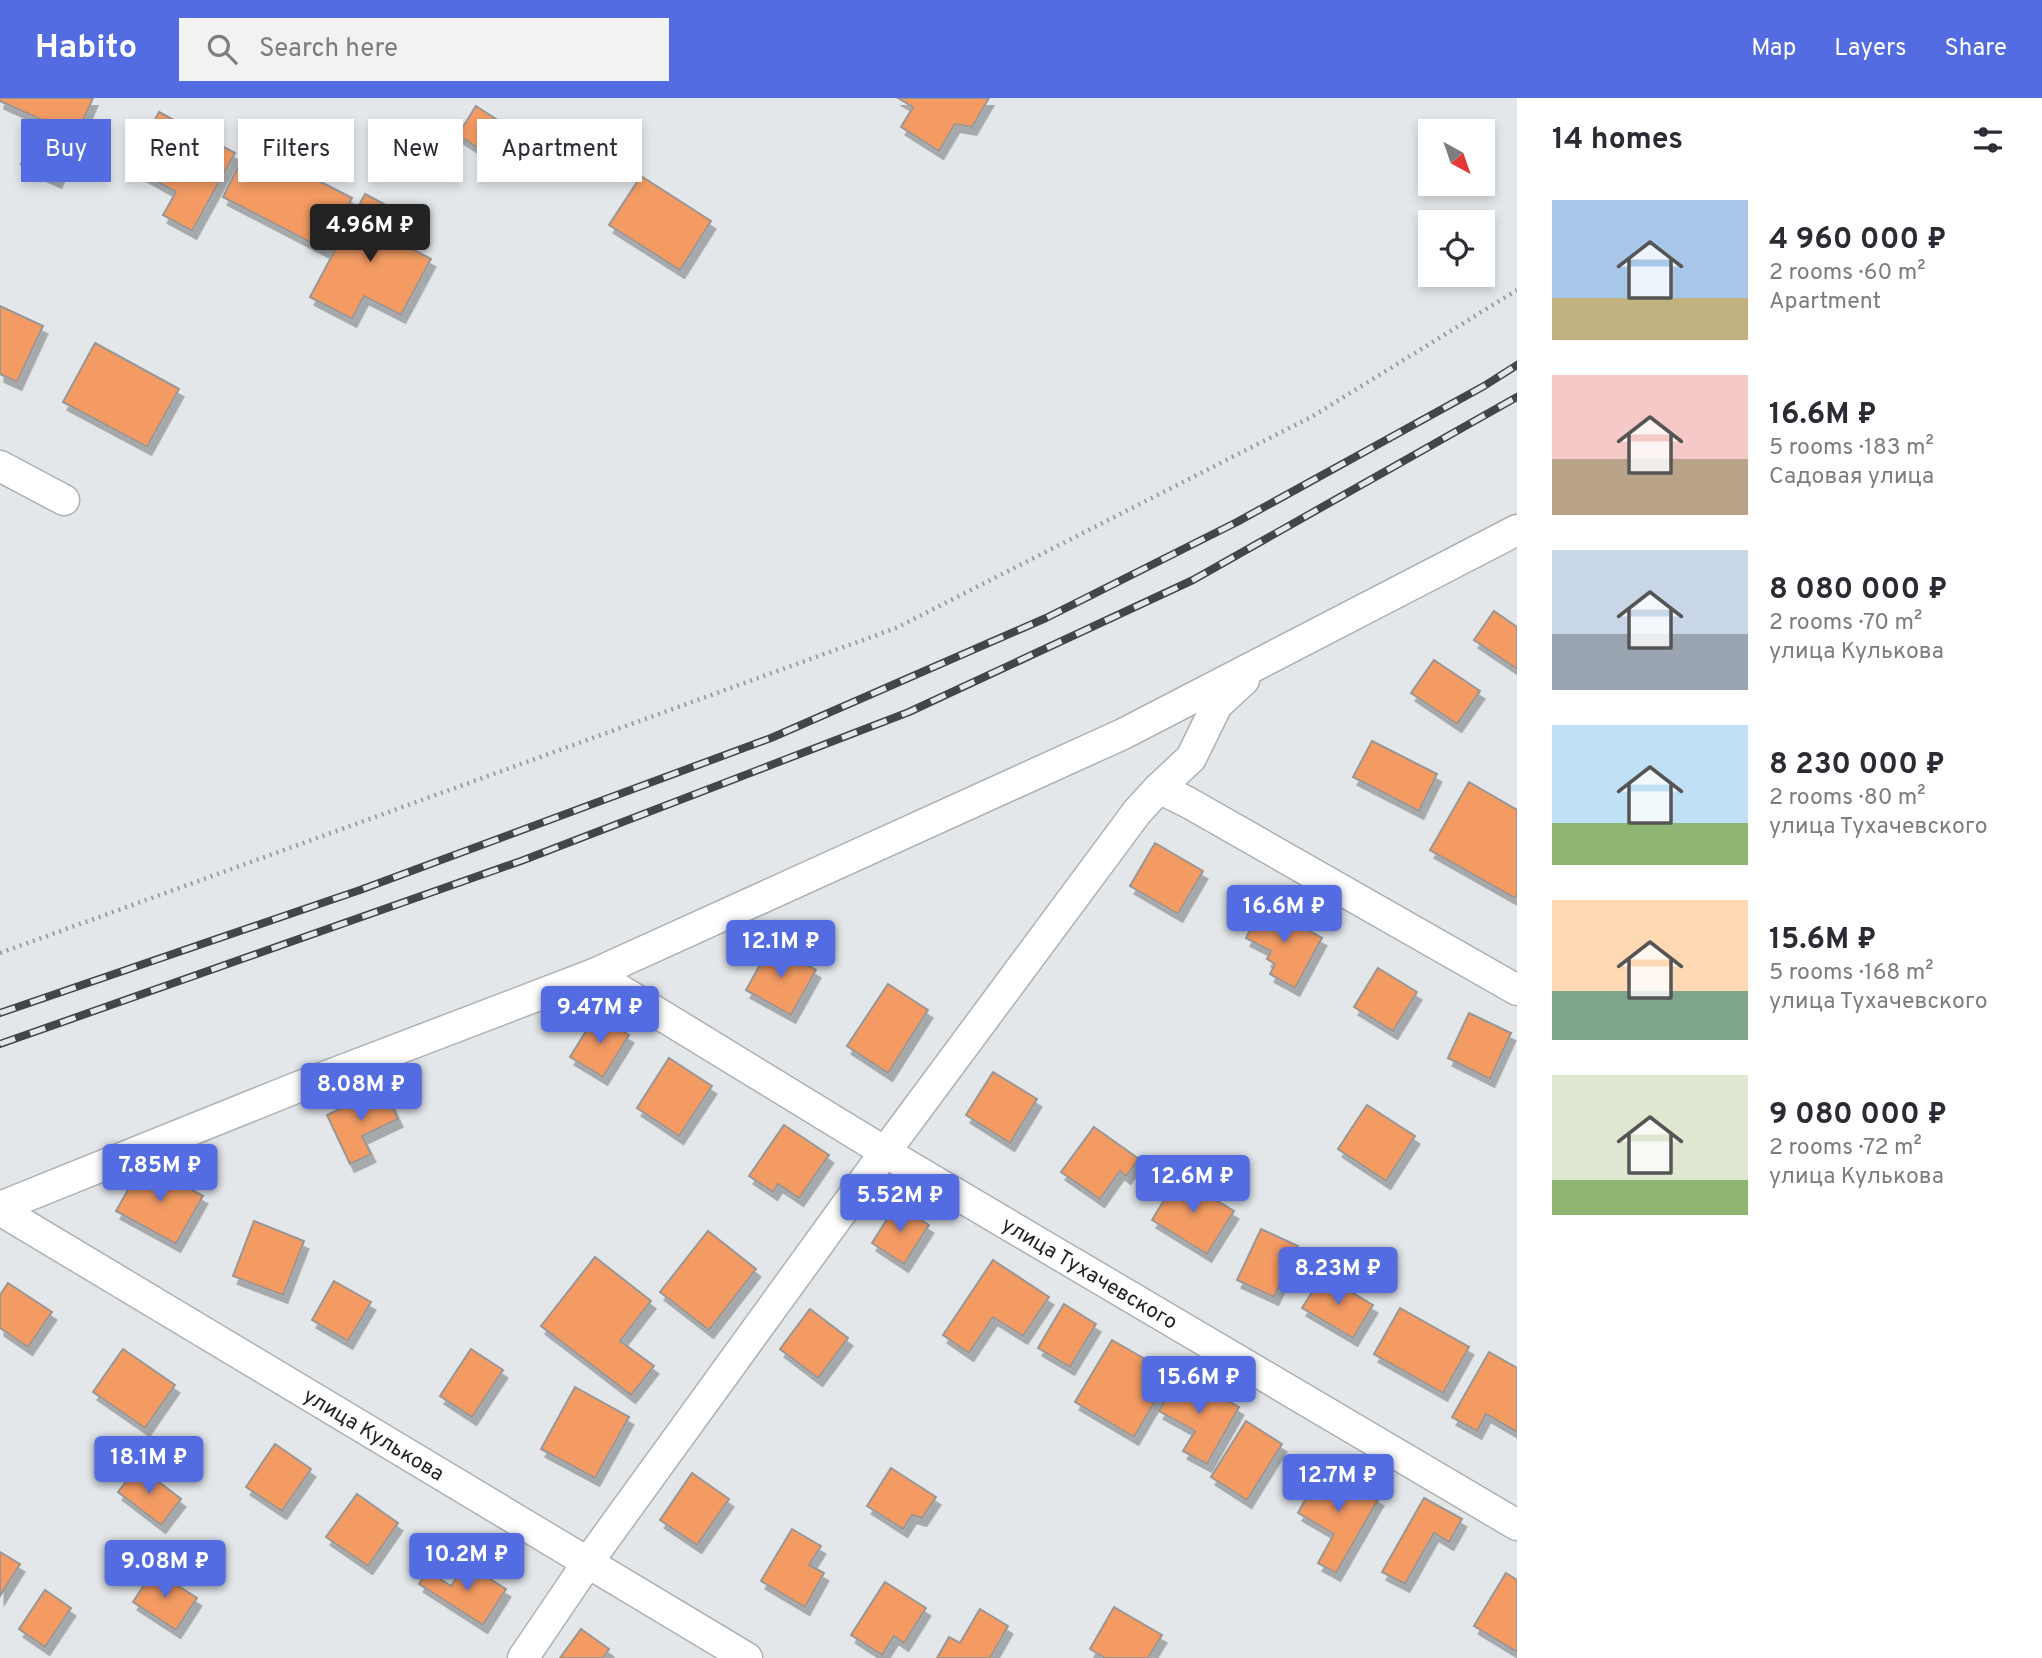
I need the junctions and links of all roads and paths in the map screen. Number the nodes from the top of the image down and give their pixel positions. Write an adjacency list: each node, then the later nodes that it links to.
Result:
1 (1517, 290): 7 (path)
2 (0, 466): 3 (street)
3 (64, 500)
4 (1517, 530): 5 (street)
5 (1265, 660): 6 (street); 8 (street)
6 (1159, 789): 9 (street); 10 (street)
7 (0, 953)
8 (594, 974): 10 (street, улица Тухачевского); 11 (street)
9 (1517, 990)
10 (885, 1153): 12 (street, улица Тухачевского); 13 (street)
11 (0, 1208): 13 (street, улица Кулькова)
12 (1517, 1525)
13 (588, 1562): 14 (street); 15 (street, улица Кулькова)
14 (523, 1658)
15 (747, 1658)

